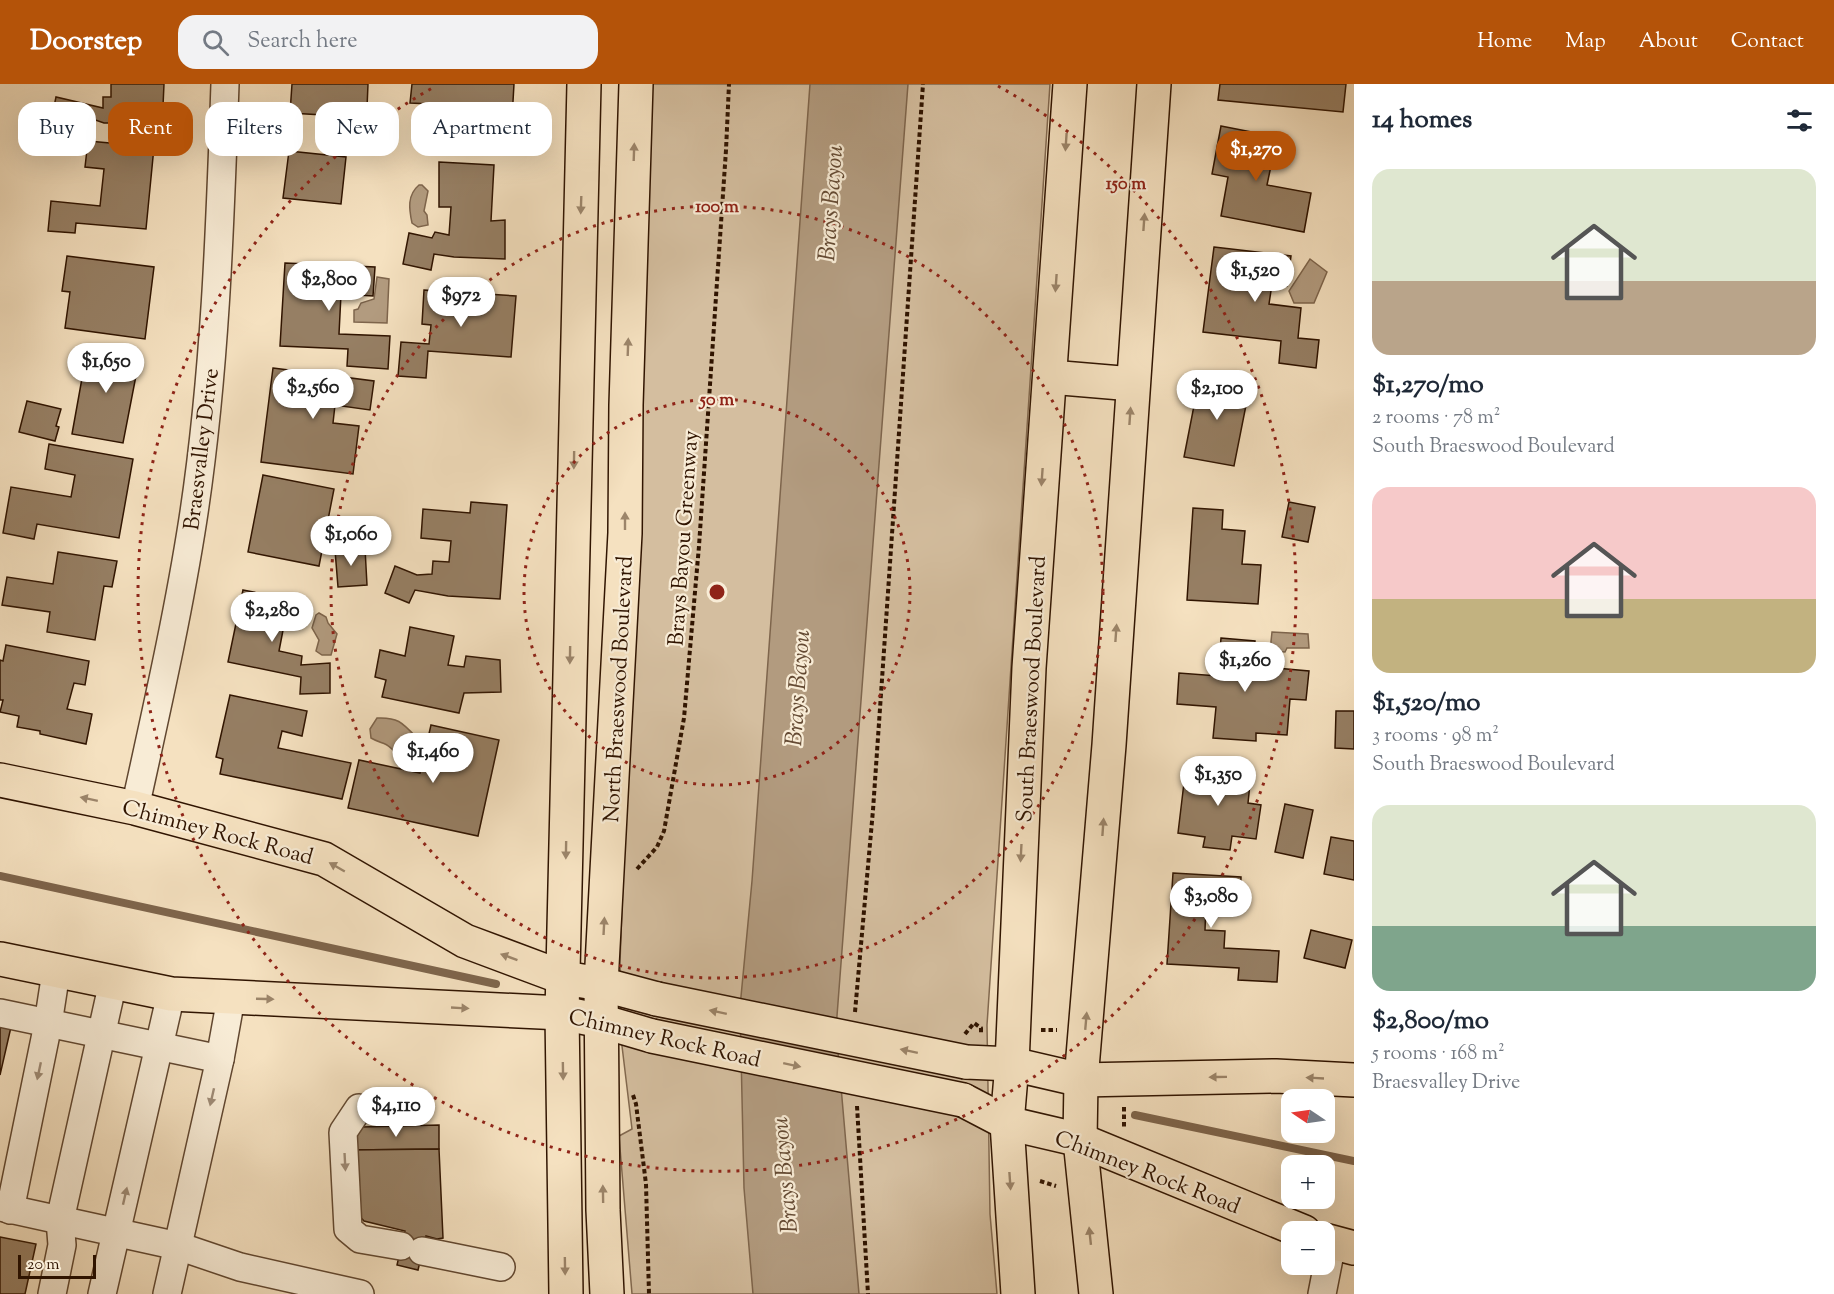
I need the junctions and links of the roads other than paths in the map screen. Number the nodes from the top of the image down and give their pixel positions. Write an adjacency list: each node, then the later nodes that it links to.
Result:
1 (225, 84): 11 (street, Braesvalley Drive)
2 (584, 84): 8 (main road, North Braeswood Boulevard, one-way to 8)
3 (636, 84): 9 (main road, North Braeswood Boulevard, one-way to 3)
4 (1070, 84): 6 (main road, South Braeswood Boulevard, one-way to 6)
5 (1154, 84): 7 (main road, one-way to 5)
6 (1050, 377): 7 (main road); 26 (main road, South Braeswood Boulevard, one-way to 26)
7 (1133, 384): 27 (main road, one-way to 7)
8 (576, 401): 9 (main road); 14 (main road, North Braeswood Boulevard, one-way to 14)
9 (626, 405): 16 (main road, North Braeswood Boulevard, one-way to 9)
10 (0, 780): 11 (main road, Chimney Rock Road, one-way to 10)
11 (135, 808): 14 (main road, Chimney Rock Road, one-way to 11)
12 (0, 959): 13 (main road, Chimney Rock Road)
13 (56, 972): 15 (main road, Chimney Rock Road); 22 (street)
14 (564, 978): 16 (main road, Chimney Rock Road); 20 (main road, North Braeswood Boulevard)
15 (112, 982): 17 (main road, Chimney Rock Road); 23 (street)
16 (601, 984): 21 (main road, North Braeswood Boulevard); 26 (main road, Chimney Rock Road, one-way to 16, bridge)
17 (171, 994): 18 (main road, Chimney Rock Road); 24 (street)
18 (231, 998): 20 (main road, Chimney Rock Road, one-way to 20); 25 (street)
19 (0, 1013): 22 (street)
20 (562, 1013): 21 (main road, Chimney Rock Road); 43 (main road, North Braeswood Boulevard, one-way to 43)
21 (601, 1021): 30 (main road, Chimney Rock Road, one-way to 30, bridge); 44 (main road, North Braeswood Boulevard, one-way to 21)
22 (48, 1024): 23 (street); 32 (street, one-way to 32)
23 (101, 1035): 24 (street); 33 (street)
24 (160, 1047): 25 (street); 35 (street, one-way to 24)
25 (220, 1059): 36 (street, one-way to 36)
26 (1012, 1064): 27 (main road, Chimney Rock Road); 30 (main road, South Braeswood Boulevard)
27 (1082, 1080): 28 (main road, one-way to 27); 31 (main road)
28 (1354, 1080)
29 (359, 1108): 37 (street, one-way to 37)
30 (1007, 1123): 31 (main road, Chimney Rock Road); 45 (main road, South Braeswood Boulevard, one-way to 45)
31 (1080, 1140): 34 (main road, Chimney Rock Road); 46 (main road, one-way to 31)
32 (5, 1209): 33 (street)
33 (60, 1220): 35 (street); 39 (street)
34 (1281, 1222)
35 (116, 1233): 36 (street); 40 (street)
36 (178, 1246): 41 (street); 42 (street)
37 (501, 1268)
38 (1325, 1275): 47 (street)
39 (52, 1294)
40 (102, 1294)
41 (167, 1294)
42 (360, 1294)
43 (566, 1294)
44 (607, 1294)
45 (1018, 1294)
46 (1096, 1294)
47 (1322, 1294)

